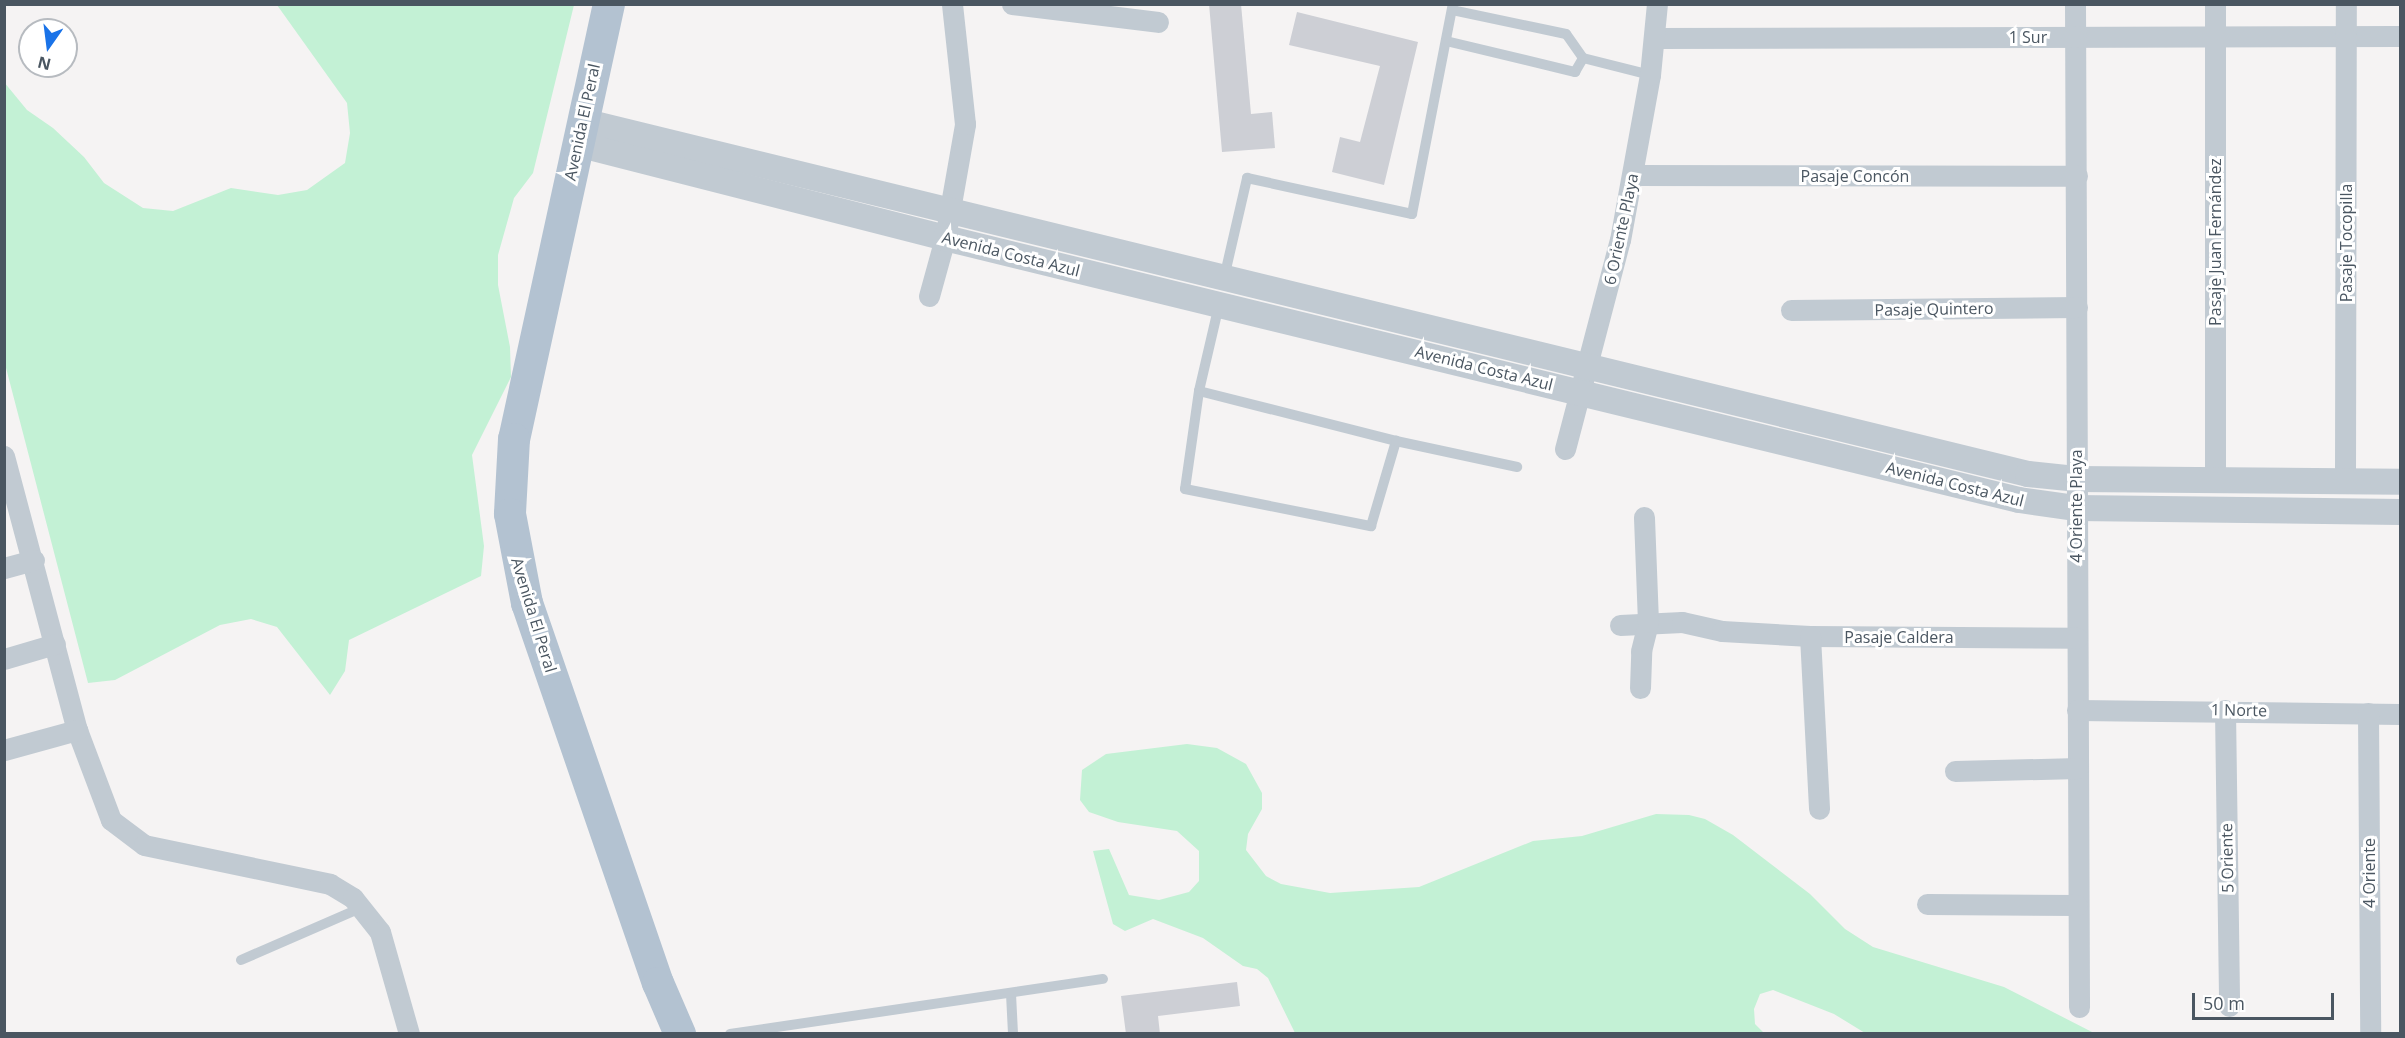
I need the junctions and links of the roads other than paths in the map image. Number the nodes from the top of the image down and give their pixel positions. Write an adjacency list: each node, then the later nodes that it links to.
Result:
1 (609, 4): 18 (main road, Avenida El Peral)
2 (952, 4): 21 (street)
3 (1012, 4): 9 (street)
4 (1656, 4): 14 (street, 6 Oriente Playa)
5 (2075, 4): 12 (street, 4 Oriente Playa)
6 (2215, 4): 13 (street, Pasaje Juan Fernández)
7 (2346, 4): 10 (street, Pasaje Tocopilla)
8 (1452, 7): 15 (lane); 16 (lane)
9 (1158, 22)
10 (2346, 36): 11 (street, 1 Sur); 13 (street, 1 Sur); 36 (street, Pasaje Tocopilla)
11 (2400, 36)
12 (2075, 37): 13 (street, 1 Sur); 14 (street, 1 Sur); 20 (street, 4 Oriente Playa)
13 (2215, 37): 35 (street, Pasaje Juan Fernández)
14 (1655, 38): 17 (street, 6 Oriente Playa)
15 (1446, 41): 16 (lane); 23 (lane)
16 (1583, 58): 17 (lane)
17 (1650, 75): 19 (street, 6 Oriente Playa)
18 (580, 132): 21 (street, Avenida Costa Azul); 22 (street, Avenida Costa Azul); 68 (main road, Avenida El Peral)
19 (1633, 175): 20 (street, Pasaje Concón); 28 (street, 6 Oriente Playa)
20 (2078, 176): 26 (street, 4 Oriente Playa)
21 (950, 210): 22 (street); 23 (street, Avenida Costa Azul)
22 (945, 238): 24 (street); 25 (street, Avenida Costa Azul)
23 (1224, 278): 28 (street, Avenida Costa Azul)
24 (929, 296)
25 (1220, 304): 28 (street, Avenida Costa Azul); 29 (lane)
26 (2077, 307): 27 (street, Pasaje Quintero); 34 (street, 4 Oriente Playa)
27 (1791, 310)
28 (1586, 380): 31 (street, 6 Oriente Playa); 34 (street, Avenida Costa Azul); 38 (street, Avenida Costa Azul)
29 (1199, 391): 30 (lane); 30 (lane)
30 (1396, 441): 33 (lane)
31 (1565, 449)
32 (4, 456): 41 (street)
33 (1517, 467)
34 (2076, 479): 35 (street, Avenida Costa Azul); 38 (street, 4 Oriente Playa)
35 (2215, 480): 36 (street, Avenida Costa Azul)
36 (2345, 481): 37 (street, Avenida Costa Azul)
37 (2400, 482)
38 (2076, 508): 39 (street, Avenida Costa Azul); 46 (street, 4 Oriente Playa)
39 (2400, 512)
40 (1644, 517): 43 (street)
41 (34, 560): 42 (street); 47 (street)
42 (4, 568)
43 (1648, 622): 44 (street, Pasaje Caldera); 45 (street, Pasaje Caldera); 49 (street)
44 (1620, 625)
45 (1810, 636): 46 (street, Pasaje Caldera); 58 (street)
46 (2077, 638): 50 (street, 4 Oriente Playa)
47 (55, 644): 48 (street); 54 (street)
48 (4, 659)
49 (1640, 688)
50 (2077, 710): 51 (street, 1 Norte); 56 (street, 4 Oriente Playa)
51 (2225, 710): 52 (street, 1 Norte); 66 (street, 5 Oriente)
52 (2368, 713): 53 (street, 1 Norte); 71 (street, 4 Oriente)
53 (2400, 714)
54 (77, 730): 55 (street); 61 (street)
55 (4, 750)
56 (2078, 768): 57 (street); 60 (street, 4 Oriente Playa)
57 (1955, 771)
58 (1819, 809)
59 (1927, 904): 60 (street)
60 (2077, 905): 65 (street, 4 Oriente Playa)
61 (363, 907): 62 (lane); 67 (street)
62 (241, 960)
63 (1103, 979): 64 (lane)
64 (1011, 994): 69 (lane); 70 (lane)
65 (2079, 1006)
66 (2229, 1006)
67 (409, 1034)
68 (680, 1034)
69 (730, 1034)
70 (1013, 1034)
71 (2370, 1034)

